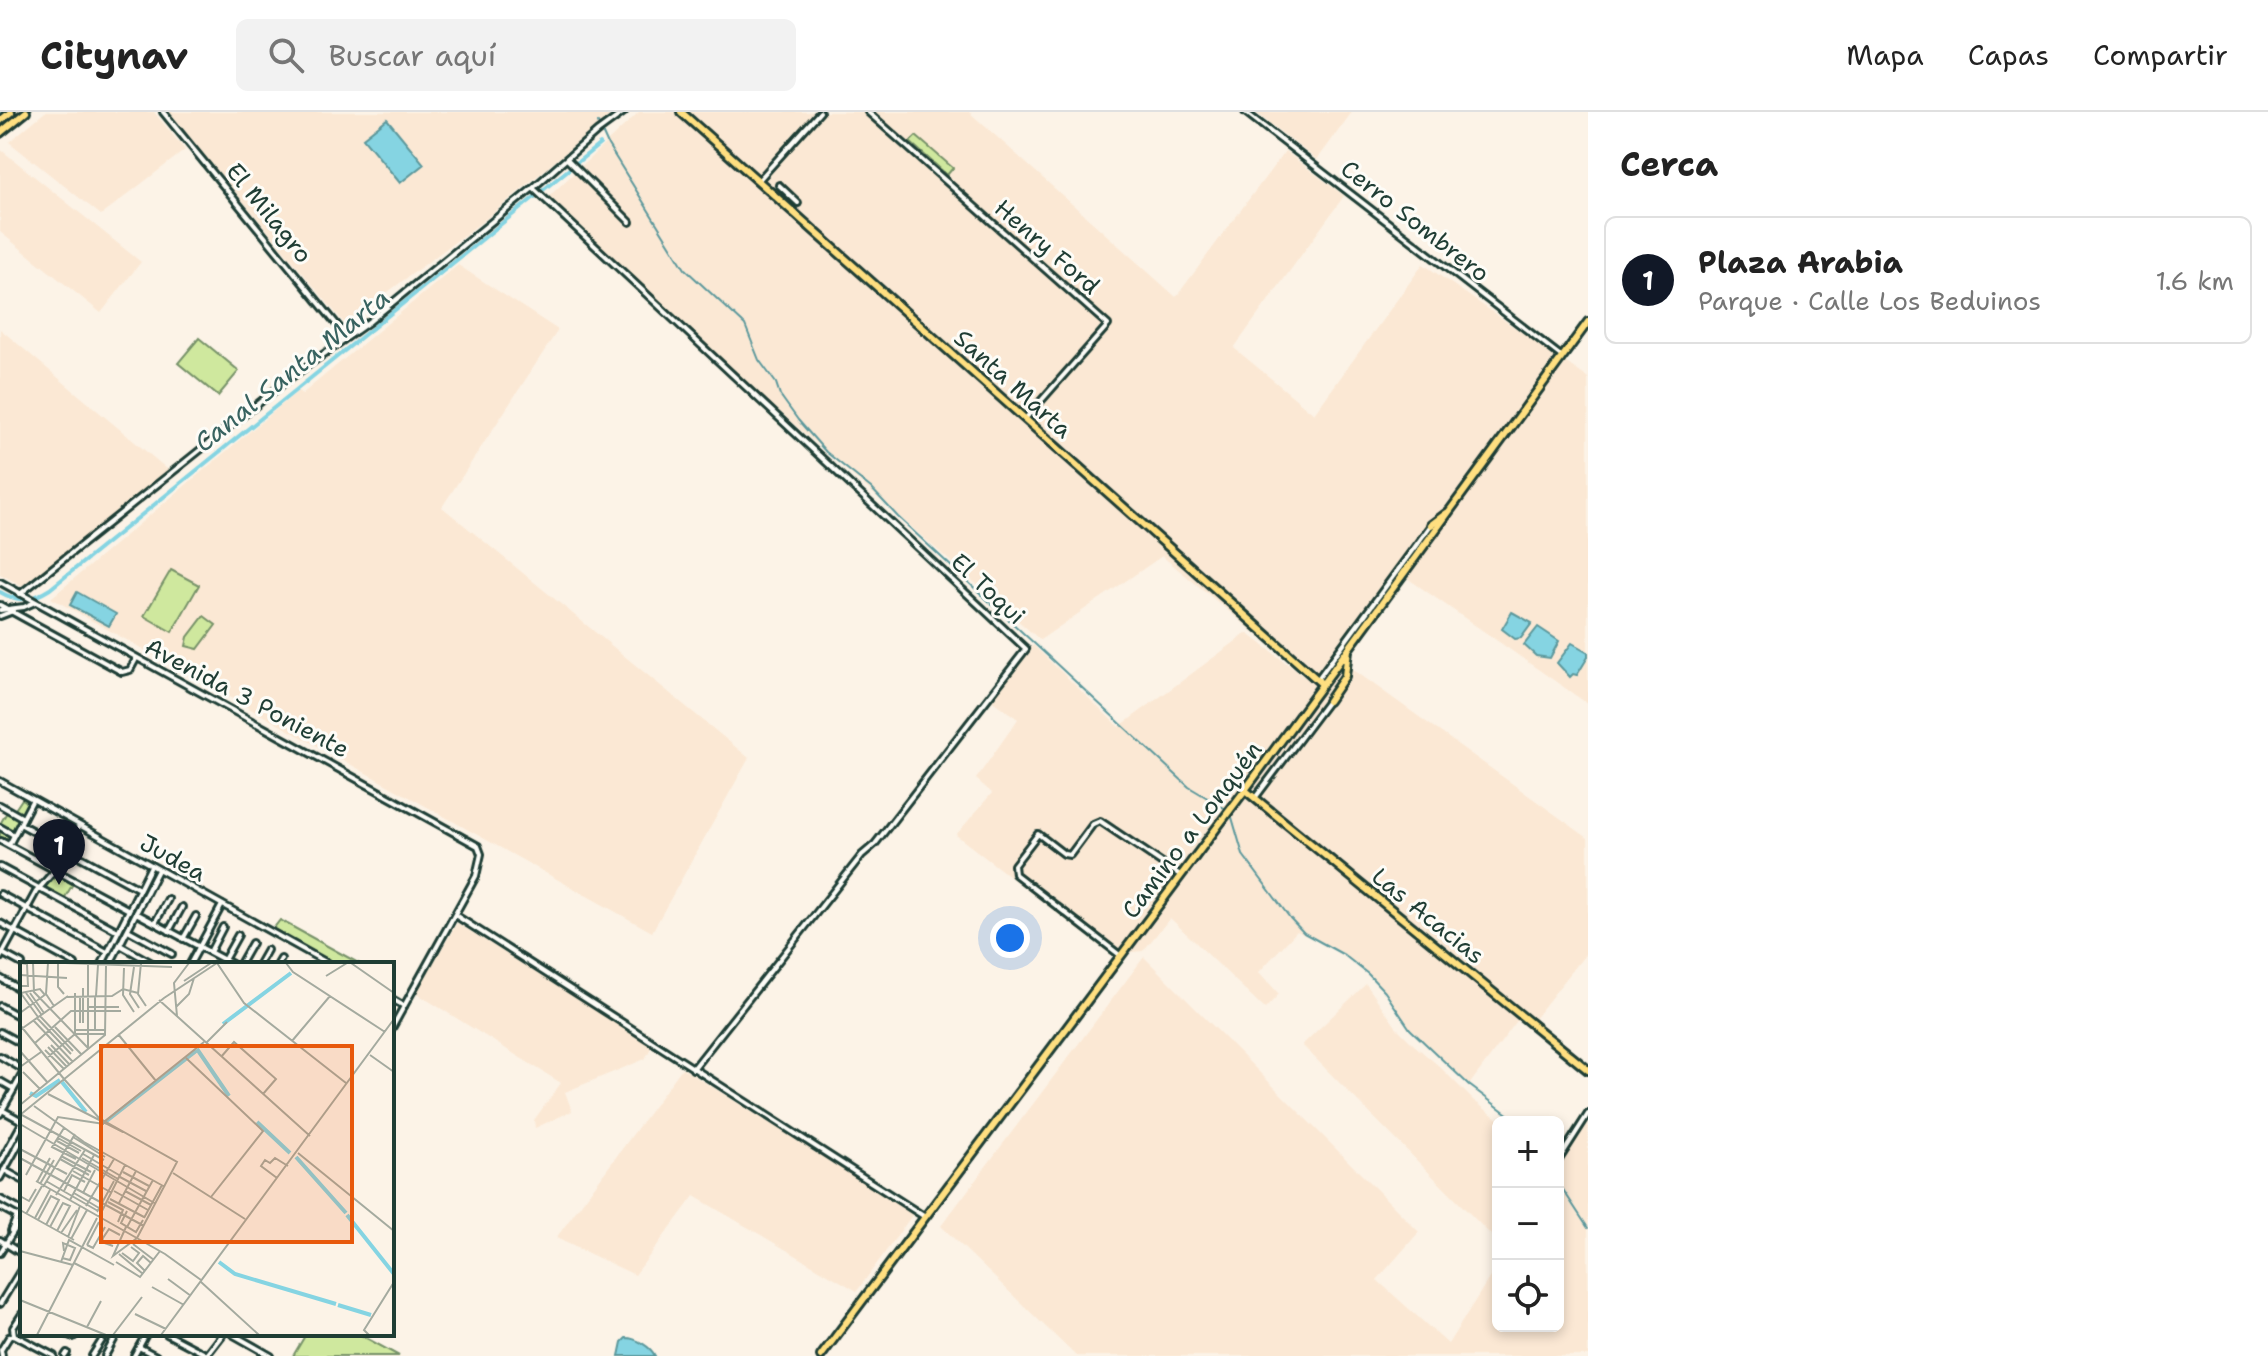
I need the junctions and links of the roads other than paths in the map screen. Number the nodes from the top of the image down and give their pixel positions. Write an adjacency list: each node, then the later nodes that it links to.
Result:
1 (11, 112): 9 (main road)
2 (26, 112): 10 (main road)
3 (163, 112): 18 (street, El Milagro)
4 (624, 112): 11 (street)
5 (681, 112): 12 (main road, Santa Marta)
6 (820, 112): 12 (street)
7 (868, 112): 20 (street, Henry Ford)
8 (1245, 112): 19 (street, Cerro Sombrero)
9 (0, 121)
10 (1, 131)
11 (567, 159): 14 (street); 16 (street)
12 (758, 181): 20 (main road, Santa Marta)
13 (779, 185): 15 (street)
14 (535, 190): 18 (street); 101 (street, El Toqui)
15 (798, 203)
16 (630, 222)
17 (1588, 322): 19 (main road, Camino a Lonquén)
18 (347, 337): 24 (street)
19 (1562, 357): 21 (main road, Camino a Lonquén)
20 (1025, 419): 30 (main road, Santa Marta)
21 (1450, 511): 22 (main road); 28 (main road, Camino a Lonquén)
22 (1431, 525): 30 (street, Camino a Lonquén)
23 (0, 582): 24 (street, Avenida 3 Poniente)
24 (20, 594): 25 (street, Avenida 3 Poniente)
25 (34, 601): 27 (street); 29 (street, Avenida 3 Poniente)
26 (2, 610): 27 (street); 27 (street)
27 (15, 610): 29 (street)
28 (1348, 648): 30 (main road, Camino a Lonquén); 31 (main road)
29 (136, 659): 59 (street, Avenida 3 Poniente)
30 (1319, 682): 33 (main road, Camino a Lonquén)
31 (1328, 701): 34 (street)
32 (0, 781): 35 (street, Judea)
33 (1245, 790): 34 (main road, Las Acacias); 49 (main road, Camino a Lonquén)
34 (1255, 798): 102 (main road, Las Acacias)
35 (32, 801): 37 (street); 39 (street, Judea)
36 (0, 805): 37 (street)
37 (23, 818): 38 (street)
38 (20, 824): 41 (street); 44 (street)
39 (79, 826): 44 (street); 45 (street, Judea)
40 (0, 827): 41 (street)
41 (14, 835): 43 (street)
42 (1, 841): 43 (street)
43 (9, 845): 47 (street)
44 (66, 849): 47 (street); 51 (street)
45 (151, 866): 48 (street, Judea); 51 (street)
46 (0, 867): 50 (street)
47 (55, 870): 50 (street); 57 (street)
48 (158, 870): 54 (street, Judea); 58 (street)
49 (1181, 875): 78 (main road, Camino a Lonquén); 78 (street)
50 (39, 888): 56 (street); 66 (street)
51 (139, 889): 57 (street)
52 (0, 894): 56 (street)
53 (168, 899): 62 (street)
54 (222, 905): 72 (street); 88 (street, Judea)
55 (182, 907): 67 (street)
56 (27, 908): 65 (street); 74 (street)
57 (129, 910): 66 (street)
58 (136, 913): 62 (street); 64 (street)
59 (455, 915): 94 (street); 101 (street)
60 (196, 916): 69 (street)
61 (0, 923): 65 (street)
62 (155, 923): 67 (street)
63 (223, 927): 75 (street)
64 (128, 930): 71 (street); 77 (street)
65 (15, 931): 76 (street); 80 (street)
66 (118, 931): 74 (street)
67 (169, 931): 69 (street)
68 (238, 935): 79 (street)
69 (183, 939): 72 (street)
70 (252, 943): 86 (street)
71 (120, 945): 82 (street); 83 (street)
72 (199, 947): 75 (street); 84 (street)
73 (267, 950): 87 (street)
74 (107, 952): 81 (street)
75 (210, 952): 79 (street)
76 (1, 954): 89 (street)
77 (172, 954)
78 (1121, 956): 119 (main road, Camino a Lonquén)
79 (224, 960): 85 (street)
80 (71, 962)
81 (103, 962)
82 (111, 962)
83 (150, 962)
84 (192, 962)
85 (228, 962)
86 (241, 962)
87 (260, 962)
88 (323, 962)
89 (20, 963)
90 (0, 978): 91 (street)
91 (20, 990)
92 (394, 1000): 94 (street)
93 (0, 1006): 95 (street)
94 (404, 1006): 96 (street)
95 (20, 1017)
96 (394, 1024)
97 (0, 1032): 98 (street)
98 (20, 1043)
99 (0, 1056): 100 (street)
100 (20, 1068)
101 (693, 1069): 119 (street)
102 (1588, 1070)
103 (20, 1078): 105 (street)
104 (0, 1081): 105 (street)
105 (14, 1089): 106 (street)
106 (1, 1111): 108 (street)
107 (1588, 1114): 111 (street)
108 (20, 1121)
109 (20, 1126): 112 (street)
110 (20, 1142): 113 (street)
111 (1564, 1152)
112 (0, 1163)
113 (4, 1170): 114 (street); 115 (street)
114 (0, 1178)
115 (20, 1179)
116 (0, 1199): 118 (street)
117 (0, 1207): 120 (street)
118 (20, 1210)
119 (925, 1217): 146 (main road, Camino a Lonquén)
120 (20, 1218): 121 (street)
121 (2, 1242): 122 (street); 123 (street)
122 (0, 1253)
123 (20, 1253)
124 (20, 1271): 125 (street)
125 (0, 1304)
126 (20, 1317): 127 (street)
127 (14, 1335): 137 (street); 138 (street)
128 (104, 1336): 140 (street)
129 (105, 1336): 135 (street)
130 (116, 1336): 135 (street)
131 (145, 1336): 136 (street)
132 (171, 1336): 144 (street)
133 (221, 1336): 144 (street)
134 (236, 1336): 145 (street)
135 (113, 1341): 141 (street)
136 (139, 1347): 142 (street); 143 (street)
137 (44, 1354): 139 (street)
138 (2, 1356)
139 (54, 1356)
140 (92, 1356)
141 (105, 1356)
142 (134, 1356)
143 (156, 1356)
144 (206, 1356)
145 (271, 1356)
146 (821, 1356)

